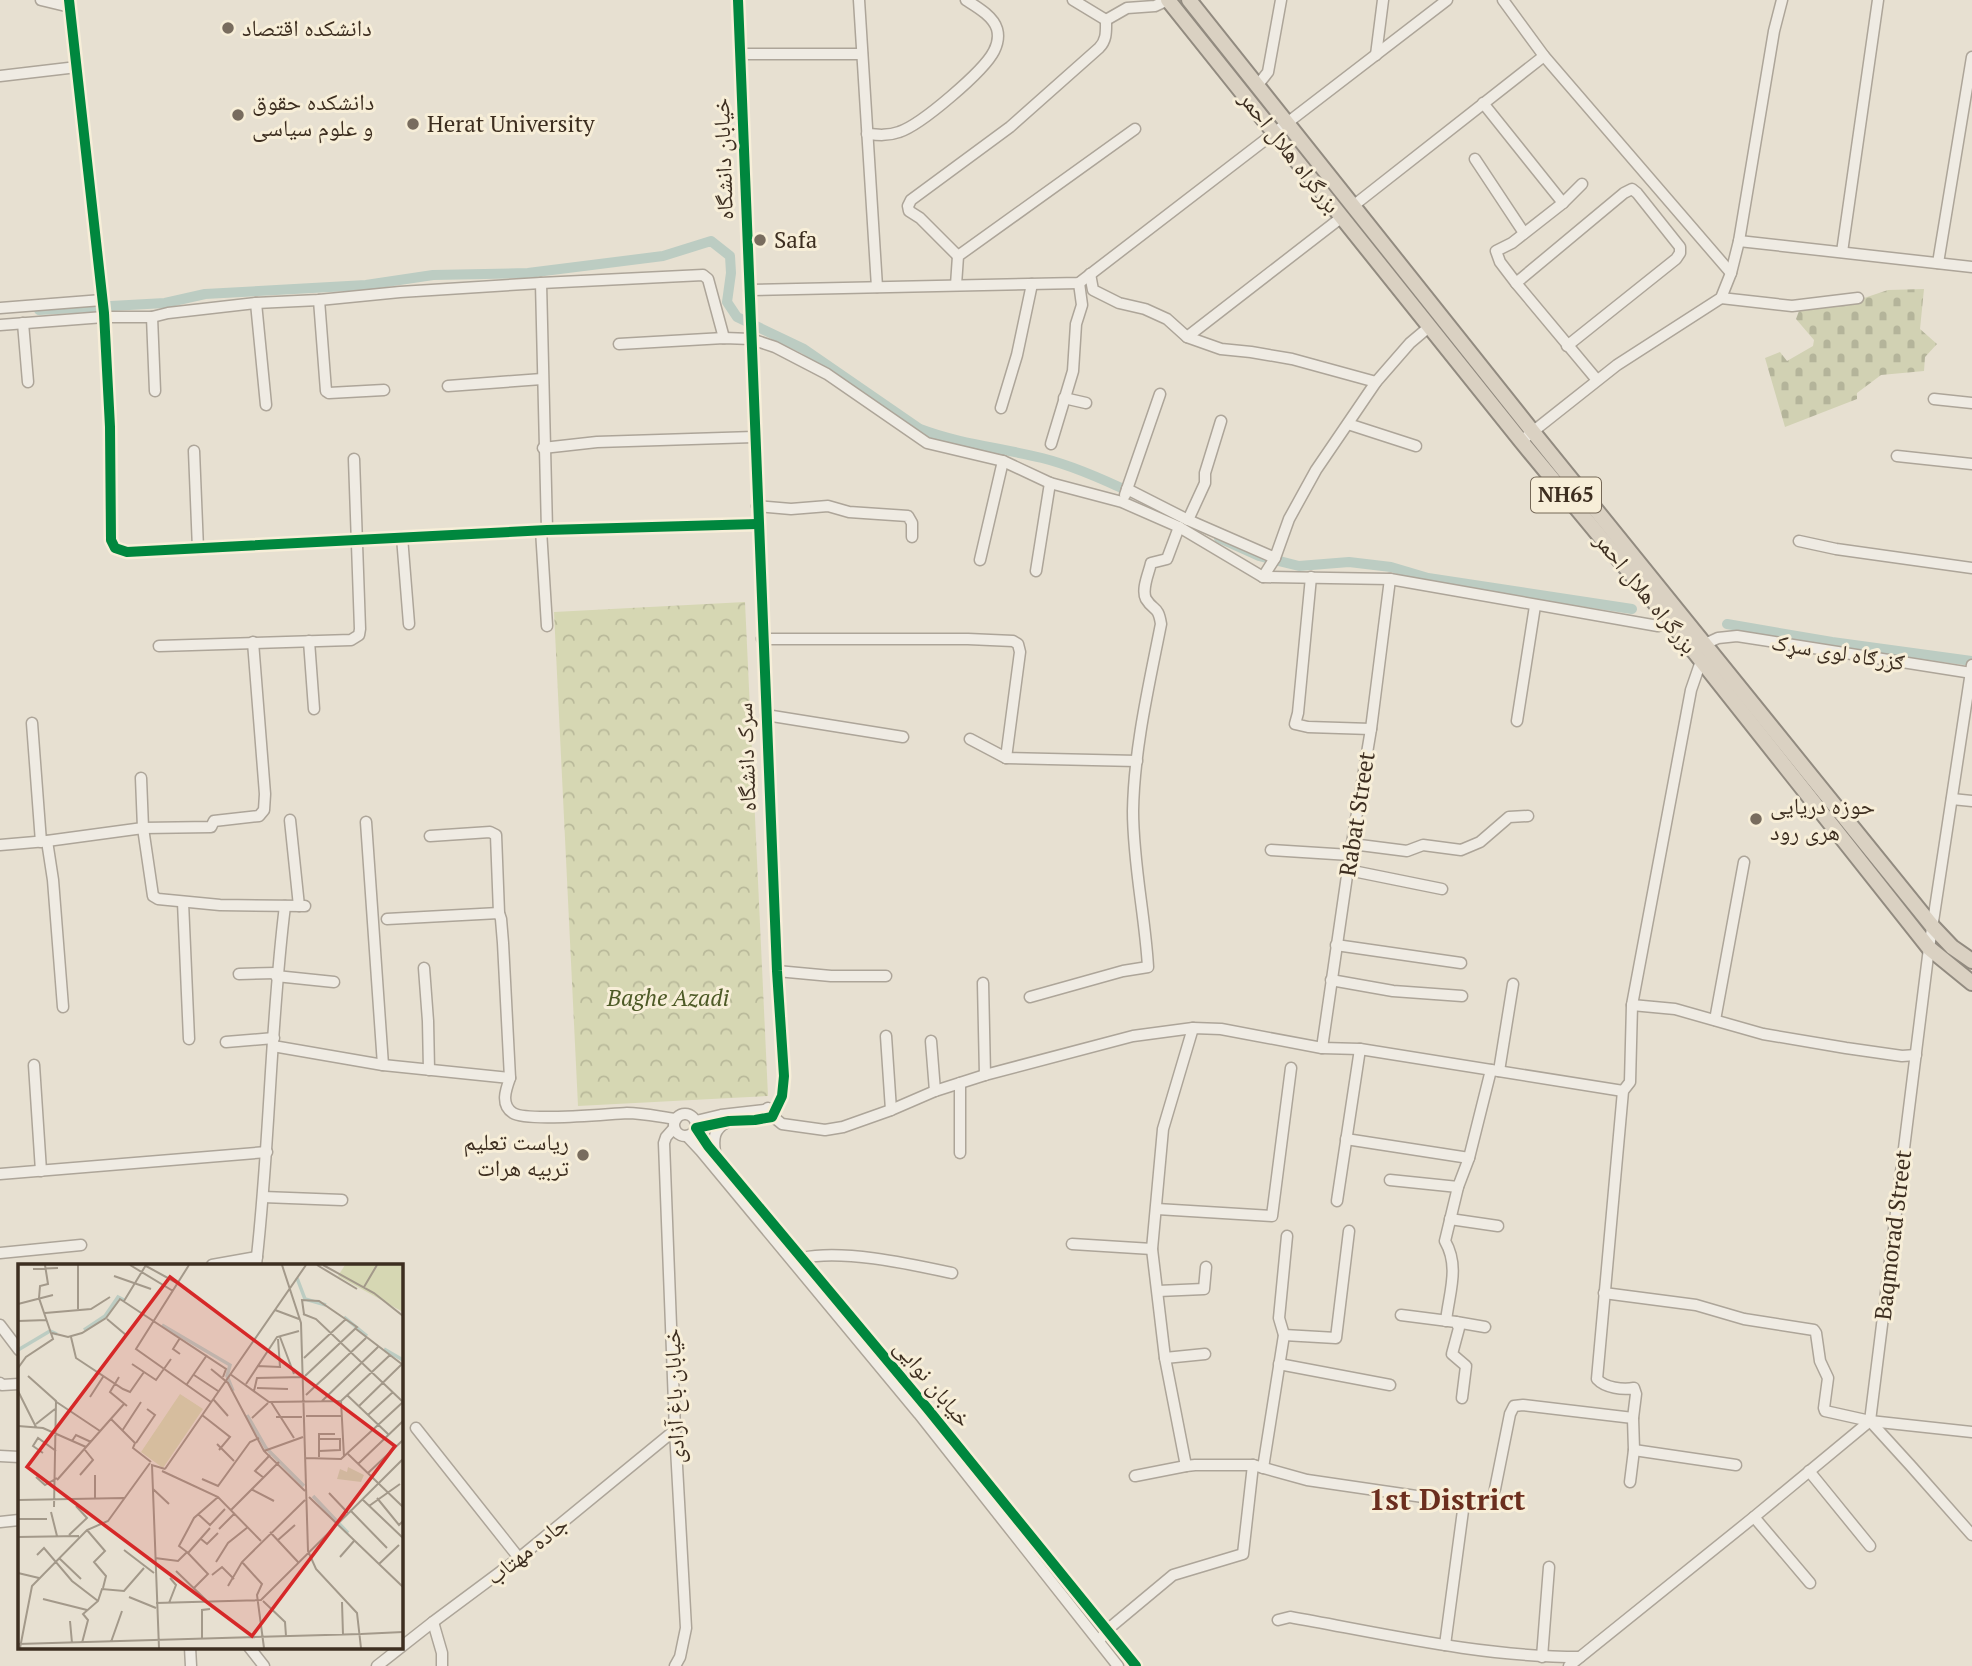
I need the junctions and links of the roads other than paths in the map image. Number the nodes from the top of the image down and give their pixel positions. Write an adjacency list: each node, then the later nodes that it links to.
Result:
1 (41, 0): 14 (street)
2 (738, 0): 17 (street, خیابان دانشگاه)
3 (859, 0): 18 (street)
4 (966, 0): 28 (street)
5 (1073, 0): 16 (street)
6 (1168, 0): 15 (street); 26 (highway, بزرگراه هلال احمر / NH65)
7 (1189, 0): 24 (highway, بزرگراه هلال احمر / NH65)
8 (1281, 0): 24 (street)
9 (1383, 0): 19 (street)
10 (1447, 0): 19 (street)
11 (1503, 0): 20 (street)
12 (1782, 0): 35 (street)
13 (1878, 0): 36 (street)
14 (70, 3): 22 (street)
15 (1126, 4): 16 (street)
16 (1106, 20): 37 (street)
17 (740, 54): 18 (street); 48 (street, خیابان دانشگاه)
18 (862, 54): 28 (street)
19 (1376, 55): 26 (street)
20 (1544, 56): 25 (street); 40 (street)
21 (1972, 57): 38 (street)
22 (77, 67): 23 (street); 51 (street)
23 (0, 76)
24 (1257, 86): 26 (highway, بزرگراه هلال احمر / NH65)
25 (1483, 103): 31 (street); 32 (street)
26 (1282, 128): 32 (highway, بزرگراه هلال احمر / NH65); 33 (highway, بزرگراه هلال احمر / NH65); 41 (street)
27 (1135, 129): 37 (street)
28 (867, 134): 47 (street)
29 (1475, 159): 34 (street)
30 (1582, 184): 31 (street)
31 (1563, 203): 34 (street)
32 (1353, 206): 83 (highway, بزرگراه هلال احمر / NH65)
33 (1342, 217): 60 (highway, بزرگراه هلال احمر / NH65); 62 (street)
34 (1524, 233): 44 (street)
35 (1739, 241): 36 (street); 40 (street)
36 (1842, 252): 38 (street)
37 (958, 256): 46 (street)
38 (1938, 263): 39 (street)
39 (1972, 267)
40 (1731, 273): 49 (street)
41 (1090, 274): 43 (street); 62 (street)
42 (541, 283): 52 (street); 63 (street); 66 (street)
43 (1079, 283): 45 (street); 74 (street)
44 (1516, 283): 65 (street); 65 (street)
45 (1032, 284): 46 (street); 79 (street)
46 (956, 285): 47 (street)
47 (877, 287): 48 (street)
48 (749, 290): 56 (street, خیابان دانشگاه)
49 (1721, 298): 50 (street); 67 (street)
50 (1858, 298)
51 (102, 300): 54 (street); 55 (street)
52 (319, 300): 53 (street); 71 (street)
53 (256, 303): 57 (street); 78 (street)
54 (0, 308)
55 (104, 315): 57 (street); 58 (street); 104 (street)
56 (751, 316): 61 (street, سرک دانشگاه)
57 (152, 317): 72 (street)
58 (23, 323): 59 (street); 68 (street)
59 (0, 325)
60 (1429, 327): 69 (street); 83 (highway, بزرگراه هلال احمر / NH65)
61 (751, 334): 63 (street); 82 (street, سرک دانشگاه); 90 (street)
62 (1187, 337): 69 (street)
63 (724, 338): 64 (street)
64 (619, 344)
65 (1567, 346): 67 (street)
66 (542, 379): 70 (street); 86 (street)
67 (1597, 380): 83 (street)
68 (28, 382)
69 (1376, 382): 81 (street)
70 (449, 386)
71 (384, 390)
72 (155, 391)
73 (1160, 394): 93 (street)
74 (1064, 398): 76 (street); 84 (street)
75 (1934, 399): 77 (street)
76 (1086, 403)
77 (1972, 403)
78 (266, 405)
79 (1001, 408)
80 (1222, 421): 96 (street)
81 (1348, 425): 85 (street); 105 (street)
82 (754, 437): 86 (street); 95 (street, سرک دانشگاه)
83 (1527, 437): 113 (highway, بزرگراه هلال احمر / NH65); 119 (highway, بزرگراه هلال احمر / NH65)
84 (1051, 444)
85 (1416, 446)
86 (544, 448): 99 (street)
87 (194, 450): 104 (street)
88 (1897, 456): 91 (street)
89 (354, 459): 102 (street)
90 (1003, 461): 92 (street); 106 (street)
91 (1972, 464)
92 (1049, 483): 94 (street); 108 (street)
93 (1127, 489): 94 (street); 96 (street)
94 (1122, 502): 98 (street)
95 (757, 506): 97 (street, سرک دانشگاه); 101 (street)
96 (1188, 520): 105 (street)
97 (757, 524): 99 (street); 116 (street, سرک دانشگاه)
98 (1179, 527): 109 (street); 131 (street)
99 (544, 530): 100 (street); 115 (street)
100 (402, 537): 102 (street); 114 (street)
101 (912, 537)
102 (357, 541): 104 (street); 117 (street)
103 (1800, 541): 107 (street)
104 (198, 549)
105 (1275, 558): 109 (street)
106 (980, 560)
107 (1972, 568)
108 (1036, 571)
109 (1263, 577): 110 (street)
110 (1311, 578): 111 (street); 127 (street)
111 (1390, 579): 112 (street); 127 (street, Rabat Street)
112 (1535, 606): 113 (street); 125 (street)
113 (1671, 621): 121 (highway, بزرگراه هلال احمر / NH65)
114 (409, 624)
115 (547, 626)
116 (762, 639): 124 (street, سرک دانشگاه); 130 (street)
117 (309, 641): 118 (street); 123 (street)
118 (253, 642): 120 (street); 138 (street)
119 (1705, 644): 122 (street, ګزرګاه لوی سړک); 151 (highway, بزرگراه هلال احمر / NH65)
120 (159, 646)
121 (1702, 661): 153 (highway, بزرگراه هلال احمر / NH65); 168 (street)
122 (1972, 669): 133 (street, Baqmorad Street)
123 (314, 709)
124 (766, 715): 128 (street); 157 (street, سرک دانشگاه)
125 (1517, 721)
126 (32, 723): 140 (street)
127 (1371, 729): 143 (street, Rabat Street)
128 (903, 737)
129 (970, 739): 130 (street)
130 (1006, 758): 131 (street)
131 (1138, 761): 167 (street)
132 (141, 778): 138 (street)
133 (1952, 799): 134 (street); 151 (street, Baqmorad Street)
134 (1972, 801)
135 (1528, 816): 143 (street)
136 (290, 820): 148 (street)
137 (366, 822): 181 (street)
138 (144, 828): 140 (street); 147 (street)
139 (430, 836): 149 (street)
140 (44, 842): 141 (street); 169 (street)
141 (0, 845)
142 (1270, 850): 143 (street)
143 (1351, 850): 145 (street, Rabat Street)
144 (1744, 862): 170 (street)
145 (1348, 870): 146 (street); 152 (street, Rabat Street)
146 (1442, 889)
147 (183, 902): 148 (street); 173 (street)
148 (285, 906): 159 (street)
149 (499, 913): 150 (street); 186 (street)
150 (387, 919)
151 (1933, 927): 153 (street, Baqmorad Street); 154 (highway, بزرگراه هلال احمر / NH65)
152 (1336, 945): 155 (street); 161 (street, Rabat Street)
153 (1929, 948): 164 (highway, بزرگراه هلال احمر / NH65); 179 (street, Baqmorad Street)
154 (1972, 961)
155 (1461, 963)
156 (424, 968): 183 (street)
157 (776, 971): 160 (street); 191 (street, سرک دانشگاه)
158 (239, 974): 159 (street)
159 (276, 975): 162 (street); 176 (street)
160 (886, 976)
161 (1331, 980): 166 (street); 177 (street, Rabat Street)
162 (334, 982)
163 (983, 983): 185 (street)
164 (1972, 983)
165 (1513, 984): 184 (street)
166 (1462, 996)
167 (1030, 997)
168 (1632, 1006): 170 (street); 189 (street)
169 (62, 1007)
170 (1715, 1020): 179 (street)
171 (1193, 1028): 177 (street); 185 (street); 208 (street)
172 (886, 1036): 190 (street)
173 (190, 1039)
174 (931, 1041): 188 (street)
175 (226, 1042): 176 (street)
176 (273, 1042): 181 (street); 197 (street)
177 (1322, 1048): 178 (street)
178 (1360, 1049): 184 (street); 196 (street)
179 (1916, 1055): 238 (street, Baqmorad Street)
180 (34, 1065): 201 (street)
181 (383, 1065): 183 (street)
182 (1291, 1068): 208 (street)
183 (429, 1070): 186 (street)
184 (1495, 1071): 189 (street); 200 (street)
185 (985, 1075): 187 (street)
186 (510, 1078): 193 (street)
187 (960, 1083): 188 (street); 198 (street)
188 (935, 1091): 190 (street)
189 (1623, 1091): 223 (street)
190 (891, 1110): 191 (street)
191 (768, 1114): 192 (street); 194 (street)
192 (729, 1121): 194 (street); 199 (street)
193 (675, 1123): 194 (street); 195 (street); 240 (street, خیابان باغ آزادی)
194 (696, 1125): 195 (street); 199 (street, خیابان نوایی)
195 (687, 1136): 263 (street, خیابان نوایی)
196 (1346, 1139): 200 (street); 207 (street)
197 (267, 1152): 201 (street); 205 (street)
198 (960, 1153)
199 (716, 1156): 217 (street, خیابان نوایی)
200 (1469, 1158): 204 (street)
201 (41, 1171): 202 (street)
202 (0, 1174)
203 (1390, 1180): 204 (street)
204 (1458, 1187): 209 (street)
205 (263, 1197): 206 (street); 218 (street)
206 (342, 1200)
207 (1337, 1201)
208 (1157, 1209): 215 (street)
209 (1450, 1219): 210 (street); 225 (street)
210 (1498, 1226)
211 (1349, 1231): 228 (street)
212 (1287, 1237): 228 (street)
213 (1072, 1244): 215 (street)
214 (82, 1245): 216 (street)
215 (1152, 1249): 222 (street)
216 (0, 1253)
217 (802, 1258): 221 (street); 262 (street, خیابان نوایی)
218 (257, 1261): 219 (street)
219 (223, 1264)
220 (1206, 1267): 222 (street)
221 (952, 1273)
222 (1158, 1291): 231 (street)
223 (1604, 1293): 237 (street); 238 (street)
224 (1401, 1315): 225 (street)
225 (1451, 1322): 227 (street); 236 (street)
226 (0, 1325): 229 (street)
227 (1485, 1326)
228 (1284, 1335): 232 (street)
229 (18, 1349)
230 (1205, 1354): 231 (street)
231 (1165, 1358): 246 (street)
232 (1279, 1364): 235 (street); 247 (street)
233 (0, 1383): 234 (street)
234 (18, 1384)
235 (1390, 1385)
236 (1462, 1398)
237 (1633, 1418): 242 (street); 251 (street)
238 (1870, 1421): 241 (street); 248 (street); 255 (street)
239 (416, 1428): 257 (street)
240 (675, 1430): 257 (street, جاده مهتاب); 275 (street, خیابان باغ آزادی)
241 (1972, 1432)
242 (1634, 1450): 245 (street); 250 (street)
243 (0, 1457): 244 (street)
244 (18, 1457)
245 (1736, 1465)
246 (1185, 1466): 247 (street); 249 (street)
247 (1258, 1466): 262 (street); 264 (street)
248 (1809, 1471): 252 (street); 256 (street)
249 (1135, 1476)
250 (1630, 1482)
251 (1495, 1489)
252 (1754, 1517): 259 (street); 270 (street)
253 (18, 1520): 254 (street)
254 (0, 1522)
255 (1972, 1535)
256 (1870, 1546)
257 (519, 1558): 261 (street, جاده مهتاب)
258 (1549, 1567): 269 (street)
259 (1810, 1583)
260 (1278, 1620): 264 (street)
261 (433, 1622): 265 (street, جاده مهتاب); 274 (street)
262 (1107, 1630): 263 (street); 277 (street, خیابان نوایی)
263 (1099, 1641): 276 (street, خیابان نوایی)
264 (1445, 1645): 269 (street)
265 (402, 1646)
266 (190, 1648): 271 (street)
267 (250, 1648): 272 (street)
268 (400, 1648): 273 (street, جاده مهتاب)
269 (1542, 1657): 270 (street)
270 (1580, 1657): 278 (street)
271 (191, 1666)
272 (264, 1666)
273 (377, 1666)
274 (442, 1666)
275 (675, 1666)
276 (1118, 1666)
277 (1136, 1666)
278 (1569, 1666)

